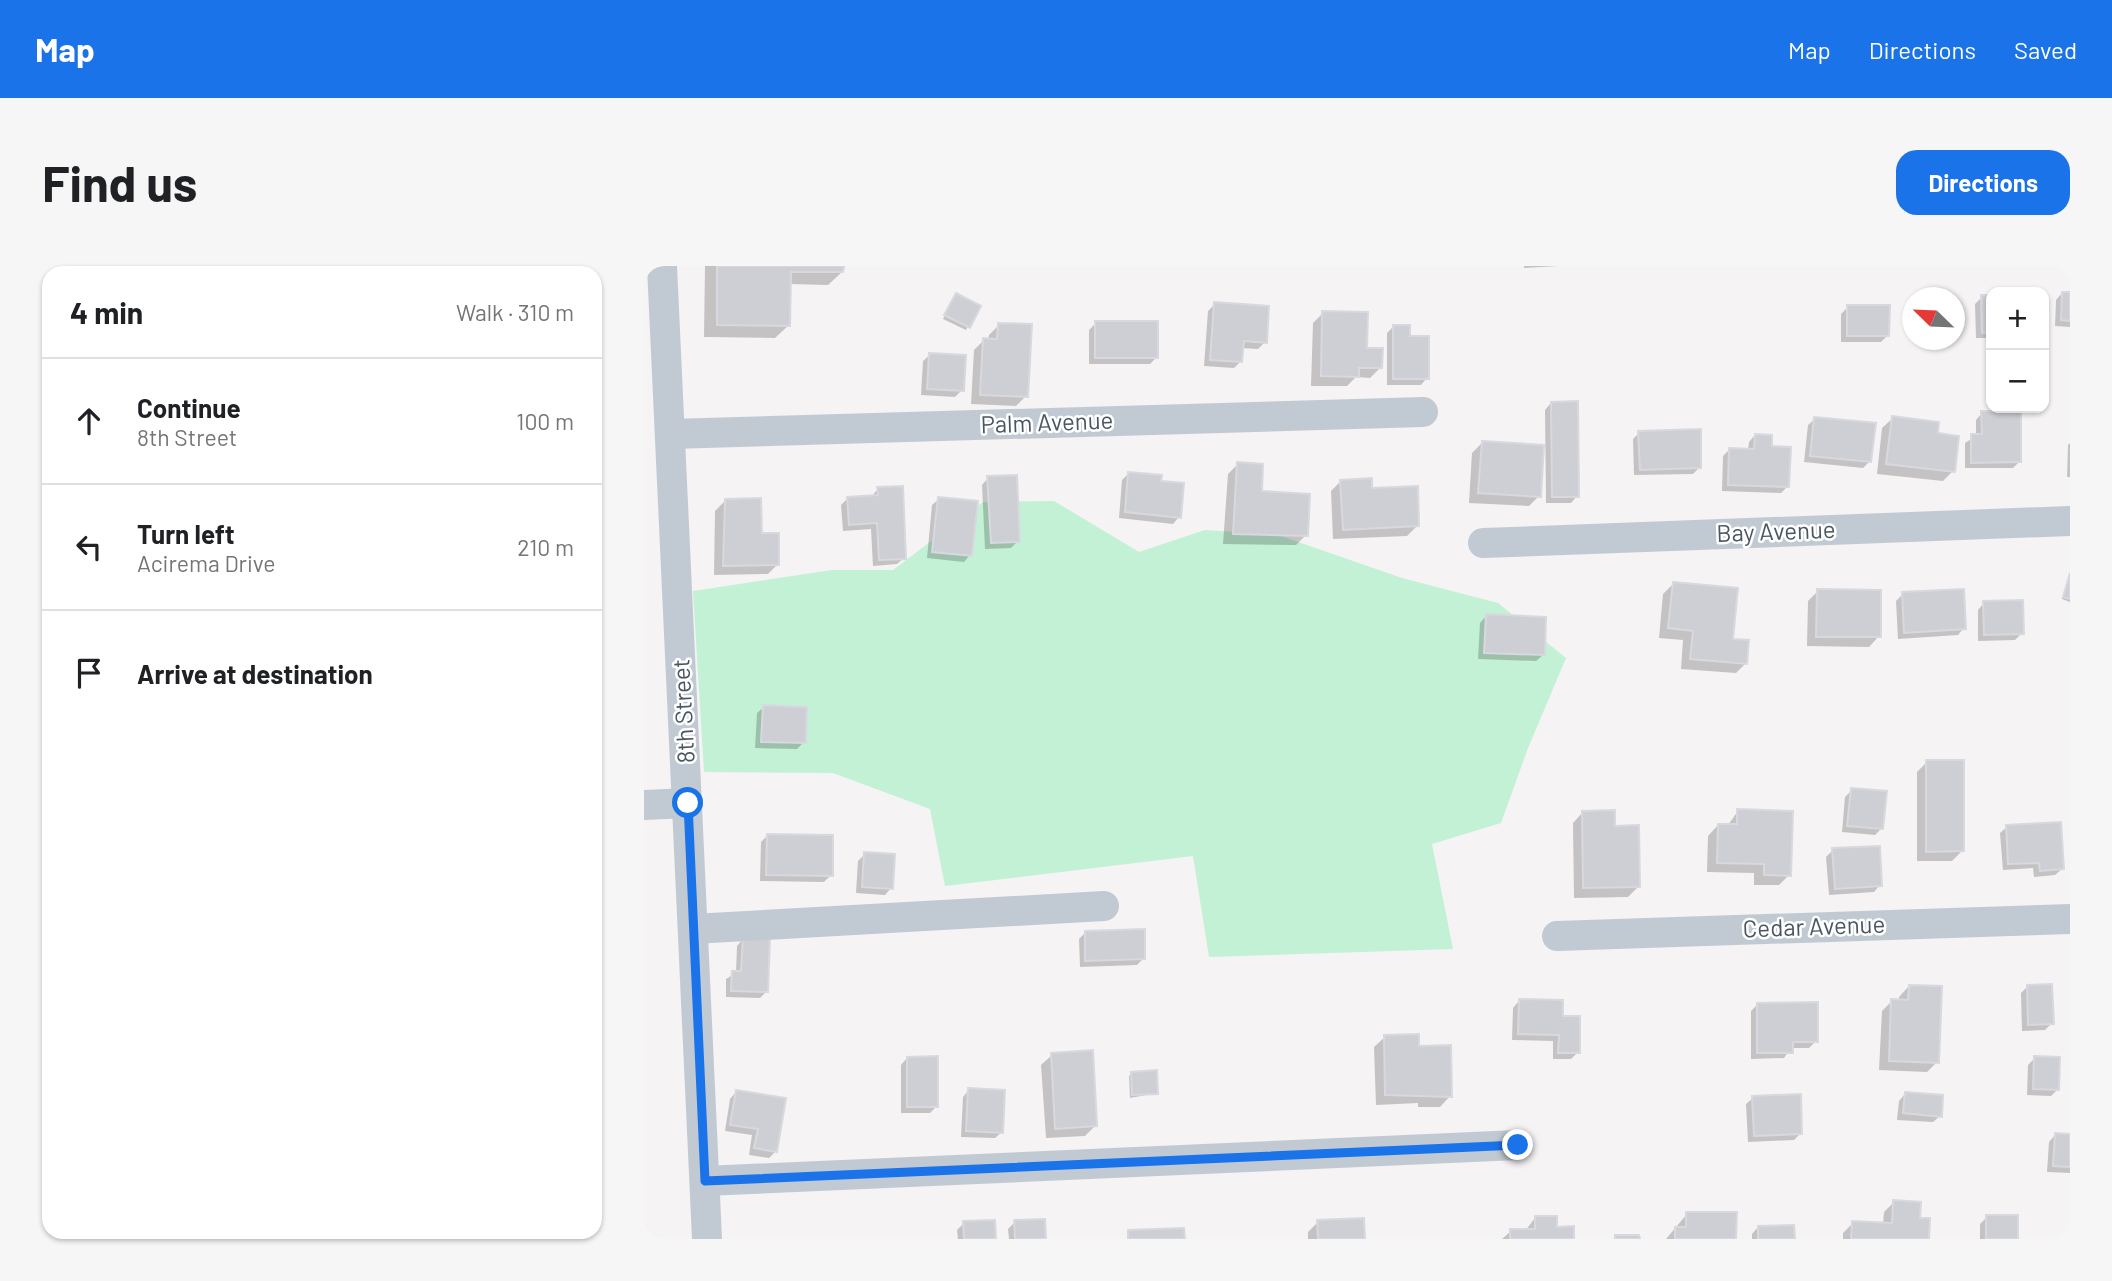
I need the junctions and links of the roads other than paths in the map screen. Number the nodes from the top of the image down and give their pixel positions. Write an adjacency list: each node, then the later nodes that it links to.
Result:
1 (662, 266): 2 (street, 8th Street)
2 (656, 375): 4 (street, 8th Street)
3 (1423, 412): 4 (street, Palm Avenue)
4 (671, 434): 7 (street, 8th Street)
5 (2070, 521): 6 (street, Bay Avenue)
6 (1483, 543)
7 (688, 803): 8 (street); 11 (street, 8th Street)
8 (644, 805)
9 (1104, 906): 11 (street)
10 (2070, 919): 12 (street, Cedar Avenue)
11 (694, 929): 14 (street, 8th Street)
12 (1557, 936)
13 (1518, 1145): 14 (street)
14 (705, 1181): 15 (street, 8th Street)
15 (707, 1239)

